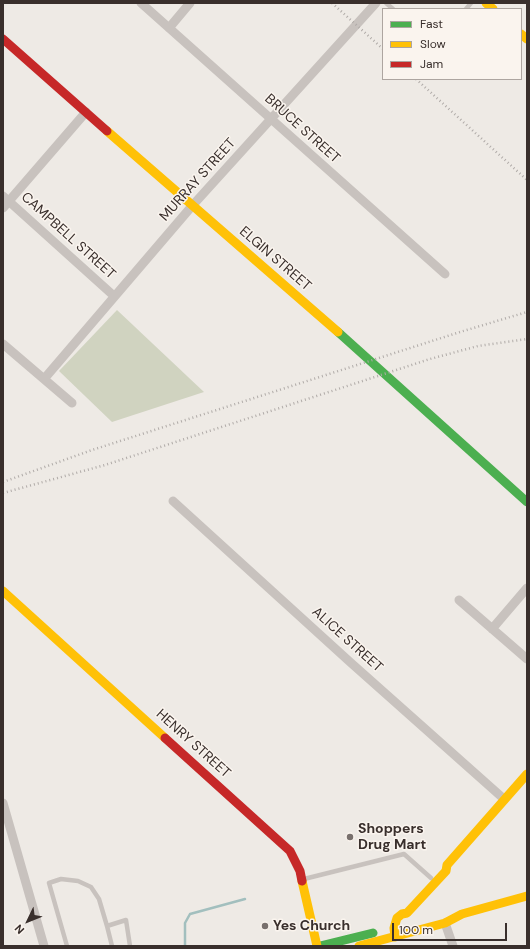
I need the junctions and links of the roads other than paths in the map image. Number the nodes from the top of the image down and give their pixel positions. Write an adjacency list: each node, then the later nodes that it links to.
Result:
1 (141, 3): 4 (street, BRUCE STREET)
2 (190, 3): 4 (street)
3 (376, 3): 7 (street, MURRAY STREET)
4 (169, 28): 7 (street, BRUCE STREET)
5 (3, 39): 6 (main road, ELGIN STREET)
6 (86, 112): 8 (street); 9 (main road, ELGIN STREET)
7 (271, 120): 9 (street, MURRAY STREET); 10 (street, BRUCE STREET)
8 (5, 202): 11 (street, CAMPBELL STREET)
9 (192, 206): 11 (street, MURRAY STREET); 16 (main road, ELGIN STREET)
10 (445, 274)
11 (114, 296): 13 (street, MURRAY STREET)
12 (3, 344): 13 (street)
13 (44, 379): 14 (street)
14 (72, 403)
15 (172, 501): 23 (street, ALICE STREET)
16 (527, 502)
17 (527, 588): 20 (street)
18 (3, 591): 27 (main road, HENRY STREET)
19 (460, 600): 20 (street)
20 (492, 629): 21 (street)
21 (527, 660)
22 (527, 774): 23 (main road)
23 (504, 799): 25 (main road)
24 (3, 803): 34 (street)
25 (447, 865): 26 (main road); 29 (main road)
26 (431, 878): 27 (lane); 29 (main road)
27 (302, 880): 38 (main road, HENRY STREET)
28 (527, 896): 30 (main road)
29 (402, 914): 33 (main road)
30 (462, 914): 31 (main road); 33 (main road)
31 (445, 923): 33 (main road); 41 (street)
32 (107, 926): 35 (lane); 36 (lane); 37 (lane)
33 (395, 932): 39 (main road); 40 (main road)
34 (44, 946)
35 (67, 946)
36 (112, 946)
37 (130, 946)
38 (316, 946)
39 (320, 946)
40 (359, 946)
41 (453, 946)

